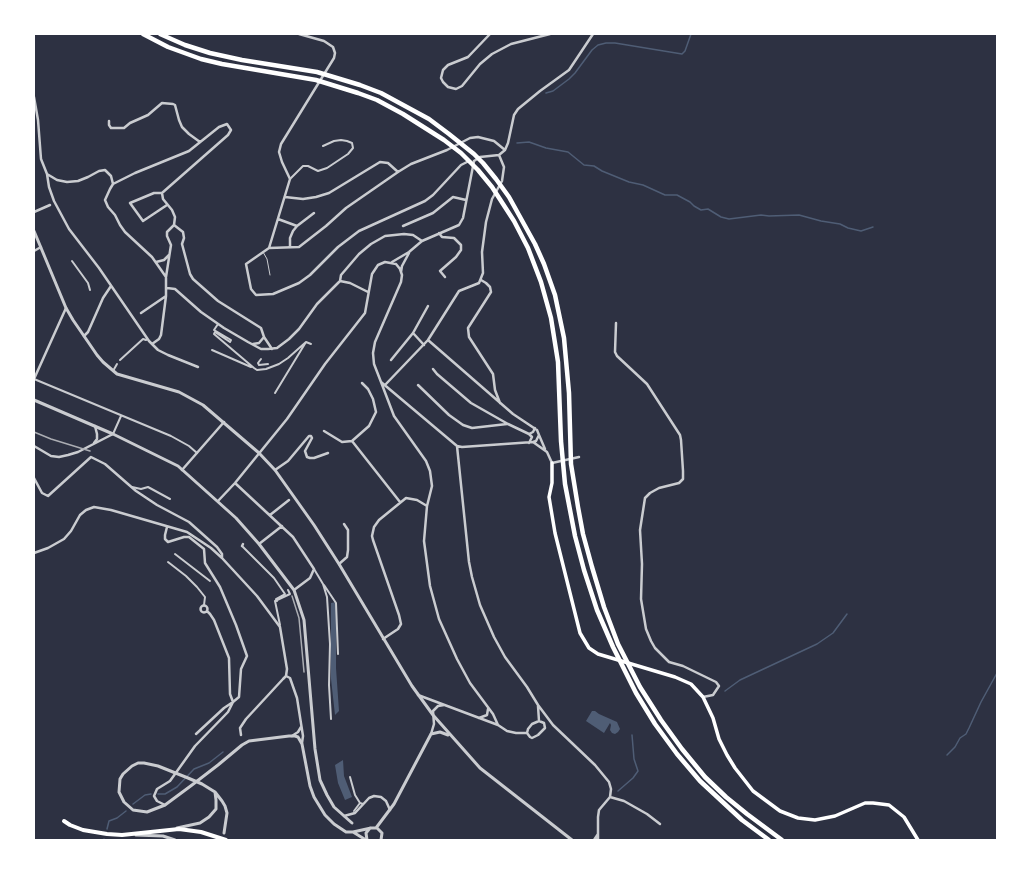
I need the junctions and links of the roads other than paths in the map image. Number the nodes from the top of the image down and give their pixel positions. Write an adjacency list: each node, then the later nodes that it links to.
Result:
1 (143, 34): 189 (highway)
2 (160, 34): 190 (highway)
3 (299, 34): 16 (street)
4 (490, 34): 5 (street)
5 (550, 34)
6 (593, 34): 11 (street)
7 (34, 96): 15 (street)
8 (109, 121): 9 (street)
9 (200, 142): 17 (street); 18 (street)
10 (323, 146): 16 (street)
11 (505, 150): 12 (street); 14 (street)
12 (499, 155): 13 (street); 46 (street)
13 (474, 161): 20 (street); 36 (street)
14 (398, 172): 19 (street); 32 (street)
15 (47, 174): 17 (street); 48 (street)
16 (290, 179): 19 (street)
17 (113, 184): 40 (street)
18 (162, 193): 22 (street); 22 (street)
19 (285, 197): 25 (street)
20 (466, 200): 28 (street); 30 (street)
21 (50, 204): 23 (street)
22 (167, 205): 26 (street)
23 (34, 212)
24 (314, 213): 27 (street)
25 (278, 219): 27 (street); 34 (street)
26 (174, 225): 38 (street); 59 (street)
27 (297, 226): 32 (street)
28 (403, 226)
29 (34, 231): 33 (street)
30 (439, 233): 31 (street); 45 (street)
31 (422, 241): 37 (street); 47 (street)
32 (290, 247): 34 (street)
33 (41, 248): 35 (street); 54 (street)
34 (269, 248): 36 (street)
35 (34, 251)
36 (263, 252): 43 (lane)
37 (409, 252): 41 (street); 42 (street)
38 (170, 254): 40 (street); 44 (street)
39 (72, 261): 50 (street)
40 (156, 262): 44 (street)
41 (392, 263): 42 (street); 51 (street)
42 (401, 272): 80 (street)
43 (270, 275)
44 (166, 277): 49 (street)
45 (445, 277)
46 (481, 280): 62 (street); 88 (street)
47 (340, 281): 51 (street); 68 (street)
48 (110, 286): 60 (street); 61 (street)
49 (166, 288): 52 (street); 57 (street)
50 (90, 290)
51 (368, 292): 106 (street)
52 (166, 296): 55 (street); 64 (street)
53 (428, 306): 58 (street)
54 (66, 308): 60 (street); 79 (street)
55 (141, 312)
56 (616, 323): 144 (street)
57 (218, 324): 65 (street); 76 (street)
58 (412, 333): 67 (street); 72 (street)
59 (264, 335): 65 (street); 68 (street)
60 (84, 336): 78 (street)
61 (147, 339): 64 (street); 71 (street)
62 (428, 340): 67 (street); 88 (street)
63 (306, 342): 66 (street); 76 (street); 84 (street)
64 (152, 344): 75 (street)
65 (253, 344): 68 (street)
66 (311, 344)
67 (424, 345): 82 (street)
68 (272, 349)
69 (212, 350): 76 (street)
70 (261, 358): 74 (street)
71 (120, 360)
72 (391, 360)
73 (117, 364): 78 (street)
74 (268, 364)
75 (198, 367)
76 (254, 368)
77 (434, 369): 91 (street)
78 (113, 371): 90 (street)
79 (34, 379): 89 (street)
80 (381, 382): 82 (street); 87 (street)
81 (362, 383): 98 (street)
82 (385, 385): 85 (street)
83 (418, 385): 91 (street)
84 (275, 393)
85 (396, 395): 87 (street); 103 (street)
86 (34, 400): 92 (street)
87 (388, 400): 119 (street)
88 (500, 403): 93 (street)
89 (121, 416): 95 (street); 105 (street)
90 (224, 421): 105 (street); 106 (street)
91 (508, 424): 96 (street)
92 (95, 425): 95 (street); 101 (street)
93 (535, 428): 96 (street); 97 (street)
94 (324, 431): 98 (street)
95 (113, 434): 101 (street); 110 (street)
96 (529, 434): 100 (street)
97 (539, 435): 99 (street); 104 (street)
98 (352, 441): 118 (street)
99 (533, 442): 100 (street); 104 (street)
100 (529, 443): 103 (street)
101 (94, 444): 102 (street)
102 (34, 446)
103 (457, 446): 147 (street)
104 (546, 451): 109 (street)
105 (197, 453): 110 (street)
106 (259, 453): 111 (street); 113 (street)
107 (328, 453): 111 (street)
108 (579, 457): 109 (street)
109 (552, 463): 144 (main road)
110 (182, 470): 117 (street)
111 (275, 470): 130 (street)
112 (34, 478): 114 (street)
113 (235, 483): 117 (street); 120 (street)
114 (132, 487): 115 (street); 128 (street)
115 (170, 499)
116 (290, 500): 120 (street)
117 (218, 501): 124 (street)
118 (400, 502): 119 (street); 140 (street)
119 (427, 506): 148 (street)
120 (270, 514): 123 (street)
121 (344, 524): 130 (street)
122 (167, 526): 126 (street); 128 (street); 145 (street)
123 (282, 526): 124 (street); 131 (street)
124 (259, 544): 135 (street)
125 (242, 545): 136 (street)
126 (34, 553)
127 (175, 554): 132 (street)
128 (222, 558): 139 (street)
129 (168, 562): 137 (street)
130 (339, 564): 140 (street)
131 (314, 569): 133 (street); 135 (street)
132 (210, 581)
133 (323, 584): 141 (street); 151 (street)
134 (288, 590): 136 (street)
135 (294, 590): 171 (street)
136 (277, 601): 139 (street)
137 (204, 605): 138 (street); 138 (street)
138 (207, 611): 145 (street)
139 (280, 627): 142 (street)
140 (383, 639): 143 (street)
141 (338, 654)
142 (286, 676): 156 (street); 160 (street)
143 (417, 694): 146 (street); 149 (street)
144 (703, 697): 191 (main road)
145 (233, 702): 158 (street); 168 (street)
146 (444, 705): 149 (street); 150 (street)
147 (538, 705): 152 (street); 154 (street)
148 (488, 708): 150 (street); 155 (street)
149 (433, 715): 159 (street); 162 (street)
150 (479, 718): 155 (street)
151 (331, 719)
152 (539, 721): 153 (street); 157 (street)
153 (545, 724): 154 (street); 157 (street)
154 (553, 725): 166 (street)
155 (498, 726): 157 (street)
156 (301, 727): 161 (street); 163 (street)
157 (527, 733)
158 (196, 734)
159 (431, 734): 162 (street); 169 (street)
160 (241, 735)
161 (293, 736): 163 (street); 168 (street)
162 (450, 736): 186 (street)
163 (302, 743): 178 (street)
164 (350, 777): 167 (street)
165 (215, 792): 168 (street); 177 (street); 179 (street)
166 (610, 796): 174 (street); 180 (street)
167 (362, 804): 169 (street); 170 (street); 171 (street)
168 (165, 805)
169 (390, 810): 176 (street)
170 (354, 811)
171 (344, 816): 173 (street)
172 (64, 821): 181 (highway)
173 (352, 823)
174 (660, 824)
175 (371, 828): 176 (street); 178 (street); 185 (street)
176 (376, 828): 182 (street)
177 (171, 829): 181 (highway); 184 (highway)
178 (353, 832): 185 (street)
179 (224, 833)
180 (598, 833): 187 (street); 188 (street)
181 (122, 834): 183 (street)
182 (383, 839)
183 (175, 840)
184 (226, 840)
185 (366, 840)
186 (572, 840)
187 (594, 840)
188 (598, 840)
189 (769, 840)
190 (782, 840)
191 (918, 840)

